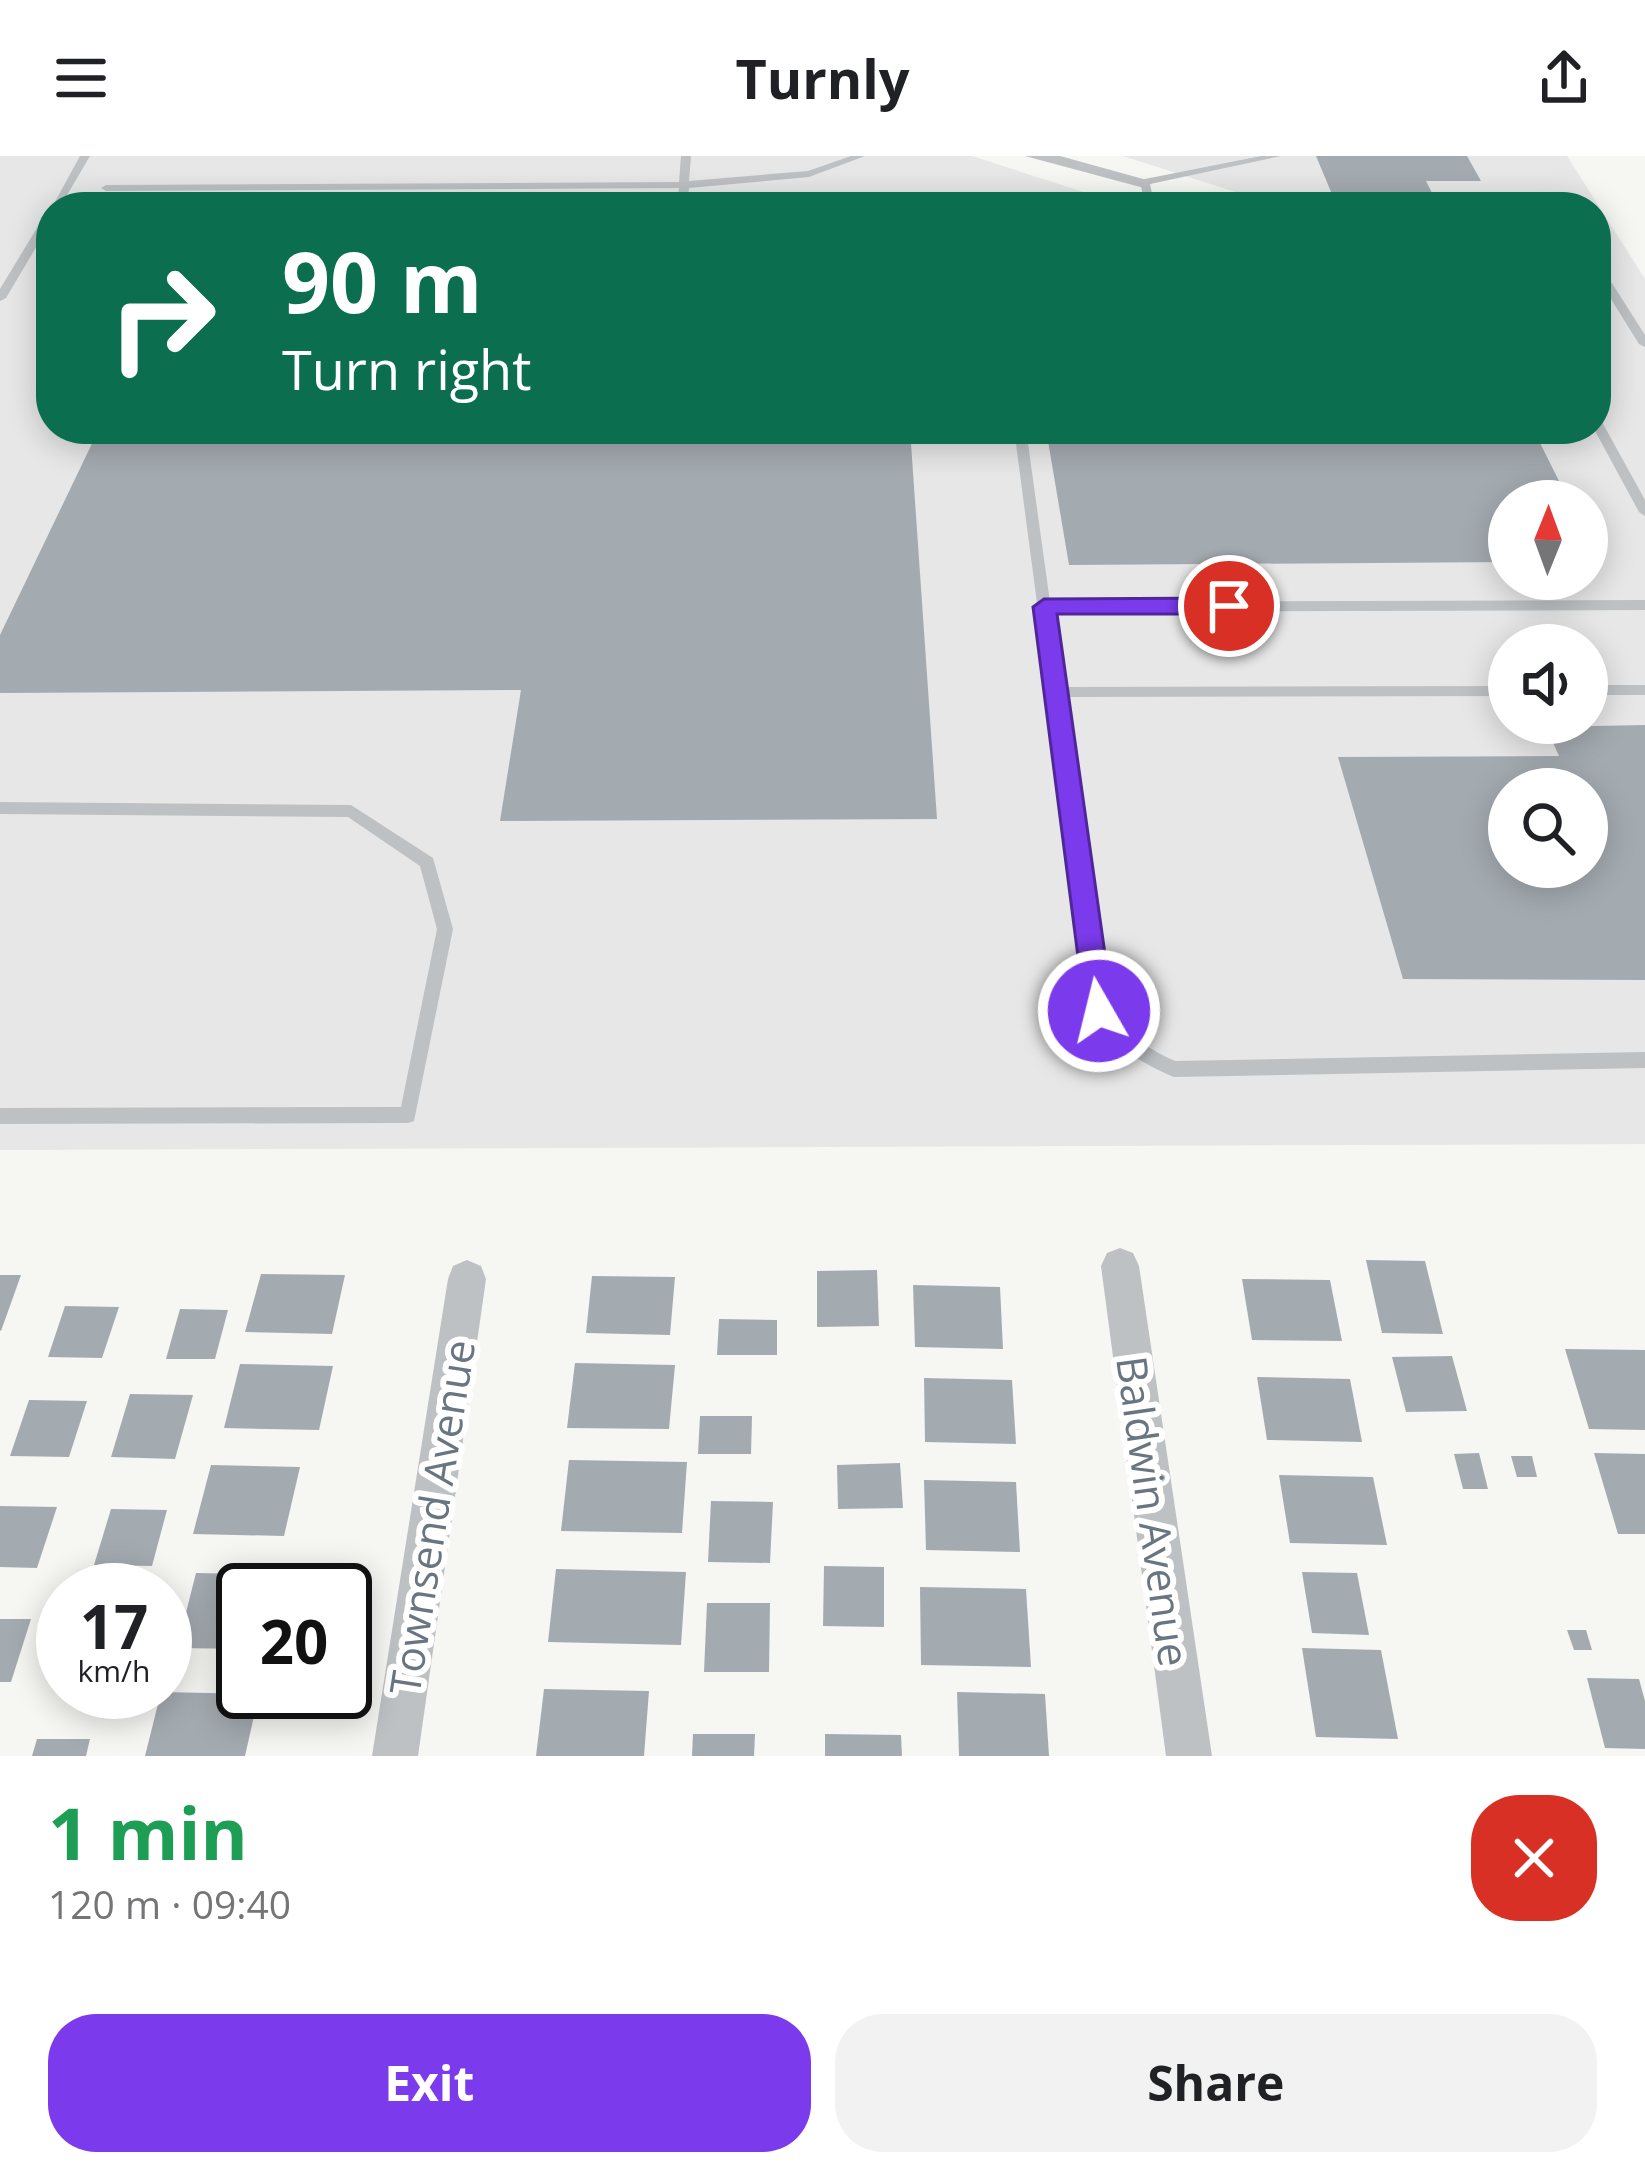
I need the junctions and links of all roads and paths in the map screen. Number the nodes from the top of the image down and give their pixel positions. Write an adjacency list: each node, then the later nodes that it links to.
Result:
1 (86, 156): 9 (lane)
2 (686, 156): 7 (lane)
3 (860, 156): 7 (lane)
4 (1035, 156): 6 (street)
5 (1276, 156): 6 (lane)
6 (1144, 182): 11 (lane)
7 (684, 185): 8 (lane); 10 (lane)
8 (106, 188)
9 (64, 192)
10 (683, 192)
11 (1146, 192)
12 (36, 238): 14 (lane)
13 (1611, 290): 15 (lane)
14 (0, 298)
15 (1645, 344)
16 (1022, 444): 20 (lane)
17 (1608, 444): 18 (lane)
18 (1645, 512)
19 (1645, 605): 20 (lane)
20 (1044, 607): 24 (lane)
21 (1608, 690): 22 (lane)
22 (1645, 690)
23 (1488, 691): 24 (lane)
24 (1057, 692): 26 (lane)
25 (0, 808): 27 (lane)
26 (1645, 1060)
27 (0, 1116)
28 (1120, 1266): 31 (street, Baldwin Avenue)
29 (467, 1279): 30 (street, Townsend Avenue)
30 (395, 1756)
31 (1189, 1756)

